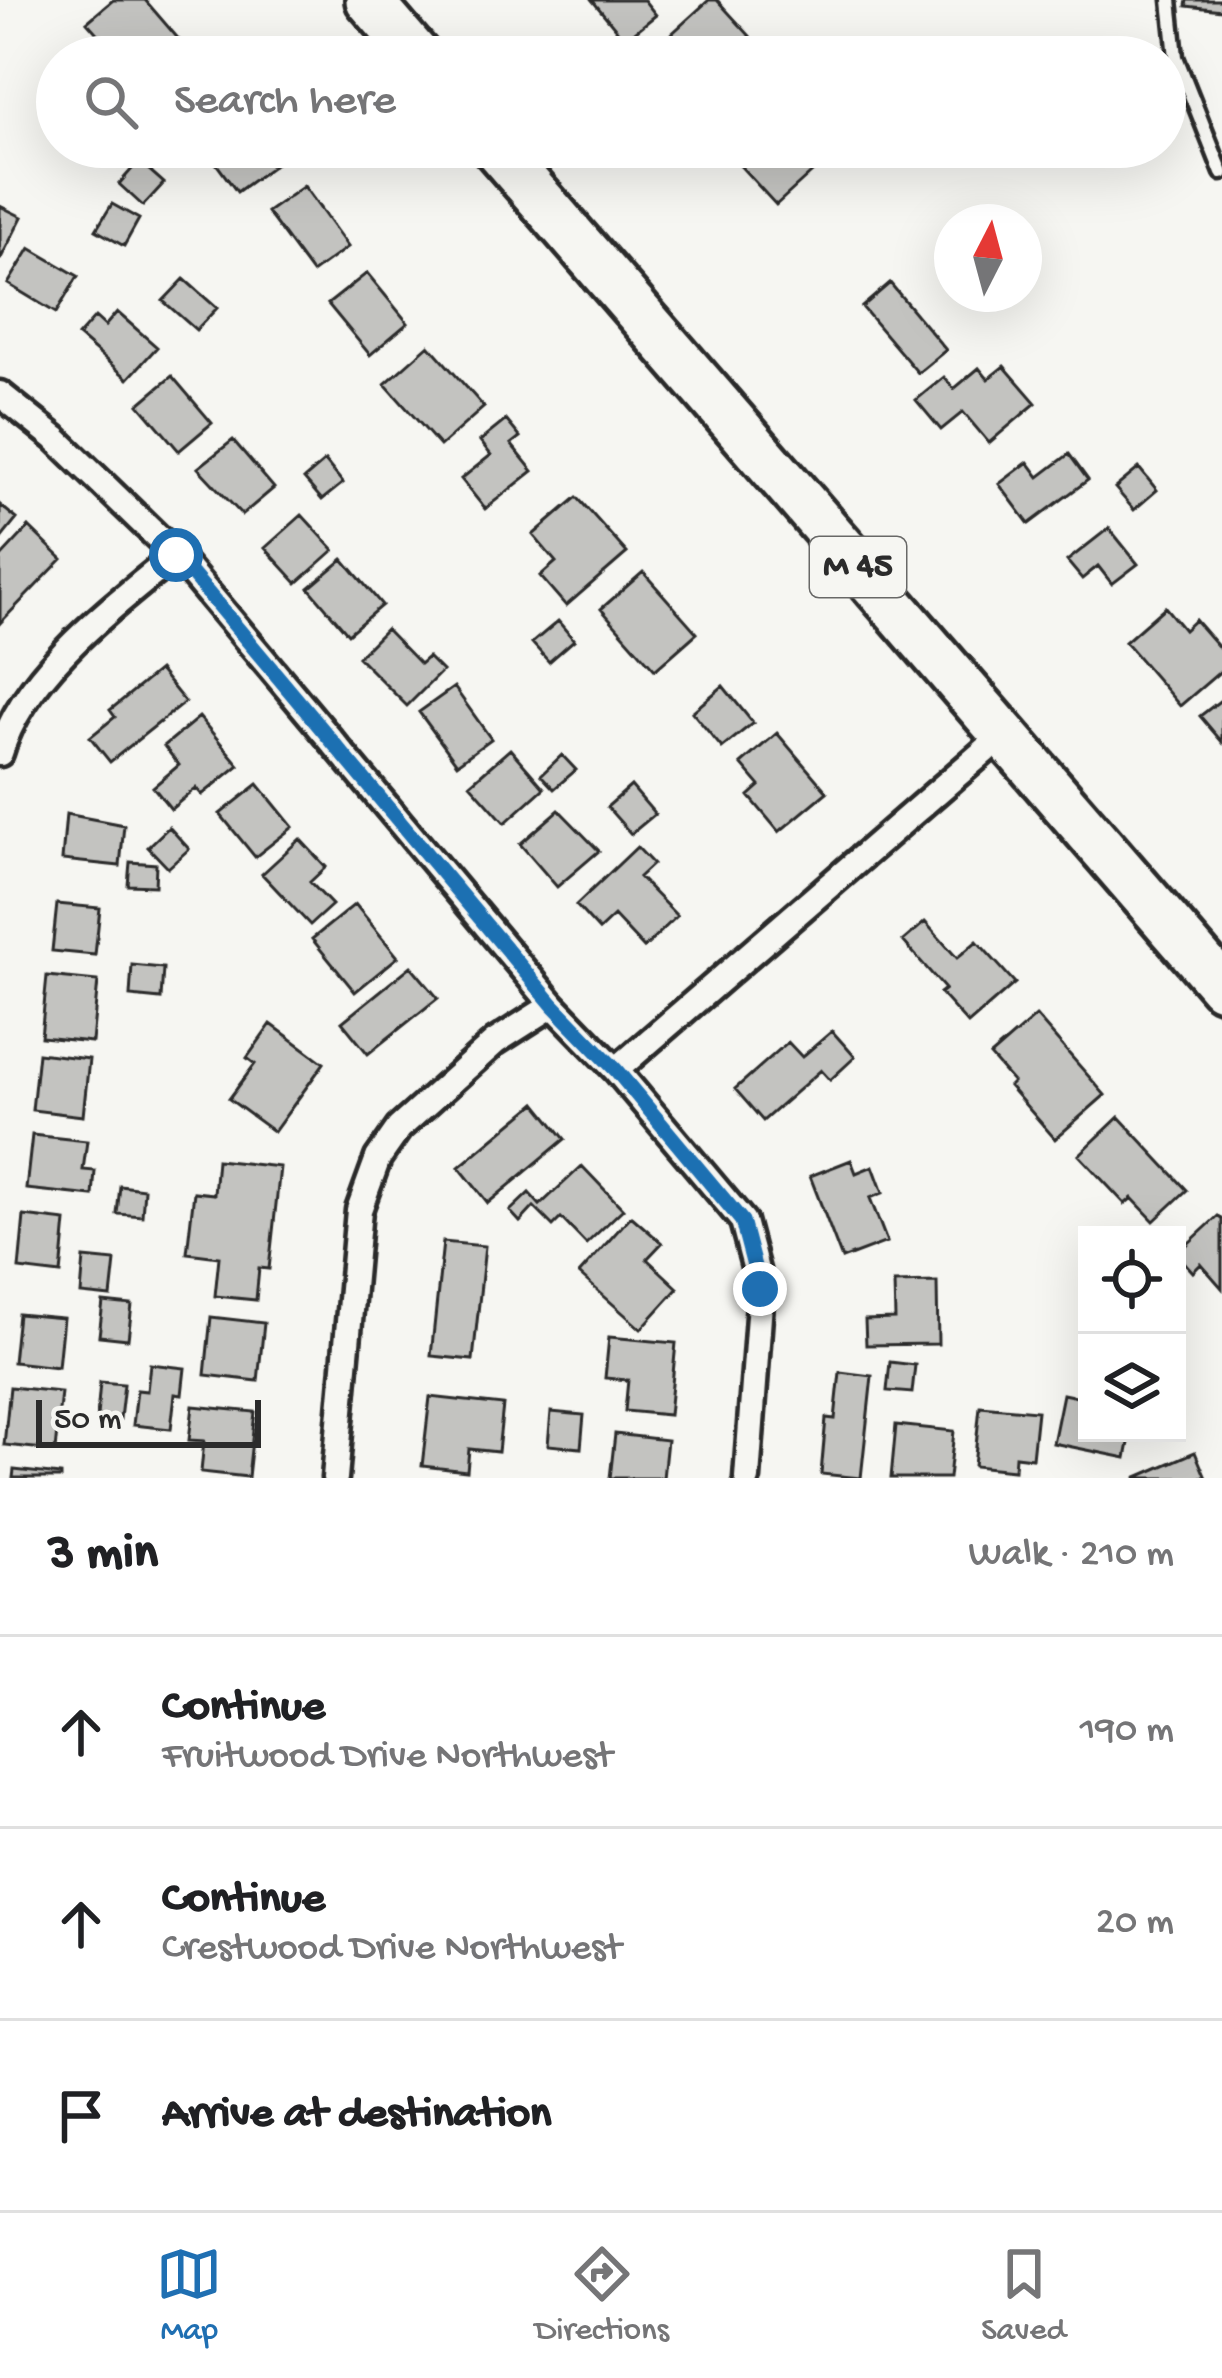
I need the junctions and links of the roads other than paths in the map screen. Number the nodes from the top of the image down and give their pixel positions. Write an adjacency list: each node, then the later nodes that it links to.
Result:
1 (369, 0): 3 (highway)
2 (1170, 0): 4 (lane)
3 (400, 36)
4 (1174, 36)
5 (1186, 82): 7 (lane)
6 (514, 168): 10 (highway, M 45)
7 (1222, 173)
8 (0, 394): 9 (street)
9 (176, 555): 11 (street); 13 (street)
10 (1003, 735): 12 (highway, M 45); 14 (street)
11 (0, 753)
12 (1222, 986)
13 (553, 1005): 14 (street); 15 (street)
14 (616, 1070): 16 (street)
15 (335, 1478)
16 (747, 1478)

